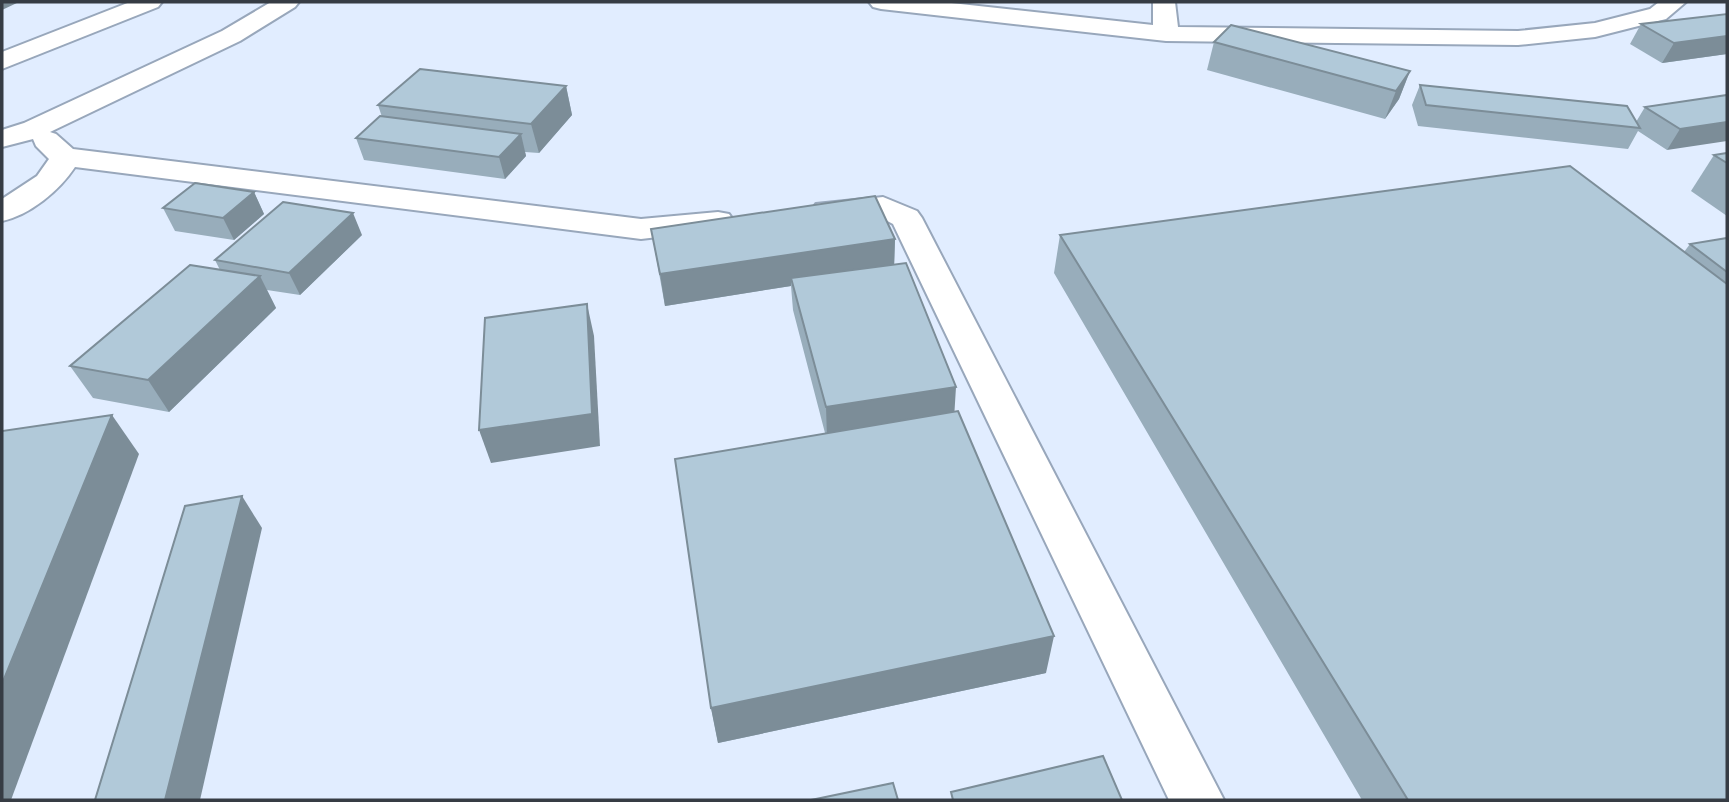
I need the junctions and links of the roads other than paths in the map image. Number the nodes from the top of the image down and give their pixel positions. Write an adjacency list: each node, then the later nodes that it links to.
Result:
1 (150, 2): 7 (street)
2 (287, 2): 8 (street)
3 (881, 2): 6 (street)
4 (1164, 2): 6 (street)
5 (1674, 2): 6 (street)
6 (1166, 34)
7 (2, 61)
8 (34, 129): 9 (street); 10 (street)
9 (2, 139)
10 (64, 157): 11 (street); 13 (street)
11 (2, 212)
12 (789, 215): 14 (street)
13 (748, 219)
14 (1197, 800)

